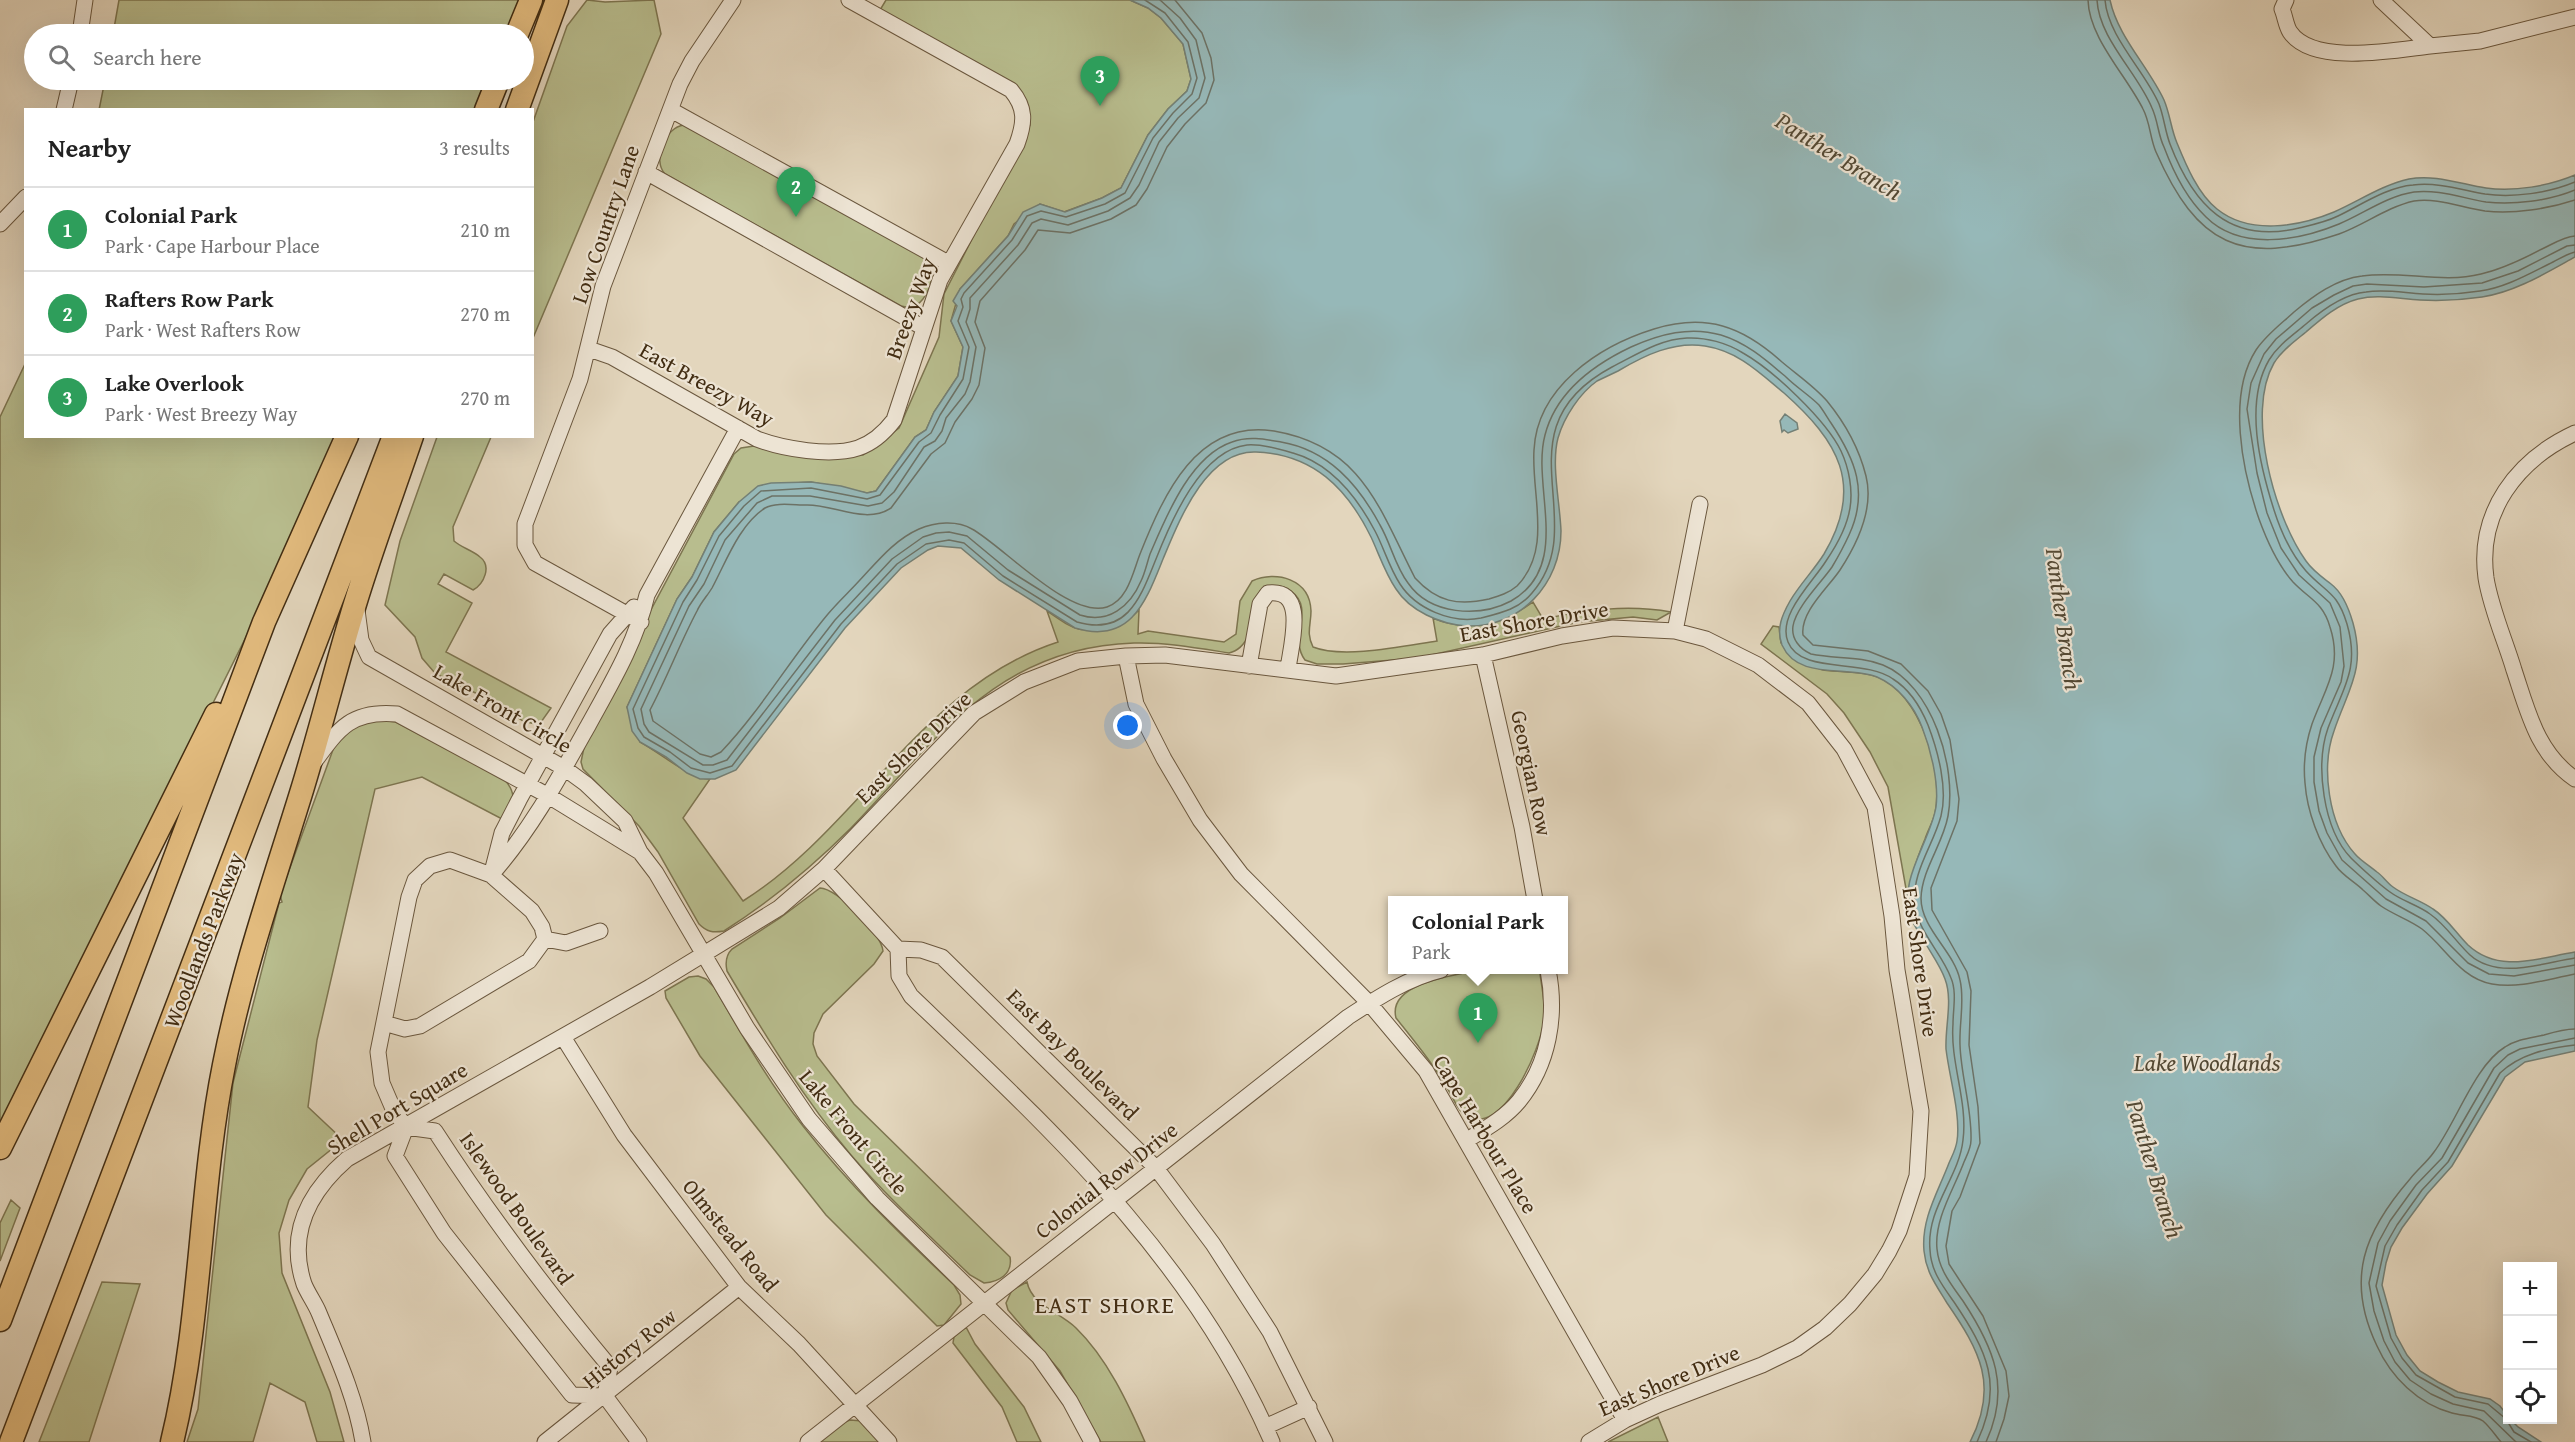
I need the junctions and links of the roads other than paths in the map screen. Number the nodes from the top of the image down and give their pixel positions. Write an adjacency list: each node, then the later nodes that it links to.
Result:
1 (85, 0): 9 (street)
2 (531, 0): 10 (main road)
3 (557, 0): 12 (main road)
4 (733, 0): 19 (street, Low Country Lane)
5 (849, 0): 23 (street, Breezy Way)
6 (2286, 0): 11 (street)
7 (2381, 0): 11 (street)
8 (2575, 17): 11 (street)
9 (81, 24)
10 (521, 24)
11 (2430, 46)
12 (534, 63)
13 (69, 90): 16 (street)
14 (494, 90): 17 (main road)
15 (524, 90): 18 (main road)
16 (64, 108)
17 (487, 108)
18 (518, 108)
19 (671, 110): 20 (street, Low Country Lane); 23 (street)
20 (646, 172): 24 (street); 25 (street, Low Country Lane)
21 (24, 198): 22 (street)
22 (0, 224)
23 (948, 263): 24 (street, Breezy Way)
24 (924, 328): 31 (street, Breezy Way)
25 (589, 349): 26 (street, East Breezy Way); 35 (street, Low Country Lane)
26 (738, 428): 31 (street, East Breezy Way); 33 (street)
27 (2575, 434): 46 (street)
28 (346, 438): 36 (main road)
29 (393, 438): 75 (main road, Woodlands Parkway)
30 (411, 438): 34 (main road)
31 (843, 452)
32 (1700, 504): 38 (street)
33 (647, 595): 35 (street); 37 (street)
34 (356, 602): 43 (street, Lake Front Circle); 45 (main road)
35 (626, 614): 37 (street, Low Country Lane); 43 (street)
36 (264, 622): 64 (main road); 69 (main road)
37 (641, 622): 44 (street)
38 (1675, 631): 39 (street, East Shore Drive); 73 (street, East Shore Drive)
39 (1483, 655): 42 (street, East Shore Drive); 52 (street, Georgian Row)
40 (1126, 656): 41 (street, East Shore Drive); 50 (street, East Shore Drive); 59 (street, Cape Harbour Place)
41 (1249, 666): 42 (street, East Shore Drive); 42 (street)
42 (1288, 669)
43 (544, 756): 44 (street, Lake Front Circle); 47 (street)
44 (564, 768): 48 (street); 49 (street, Lake Front Circle)
45 (308, 770): 47 (street, Lake Front Circle); 76 (main road)
46 (2575, 779)
47 (528, 784): 48 (street, Lake Front Circle); 51 (street)
48 (547, 795): 49 (street, Lake Front Circle); 51 (street)
49 (640, 852): 56 (street, Lake Front Circle)
50 (824, 869): 55 (street); 56 (street, East Shore Drive)
51 (491, 875): 54 (street); 60 (street)
52 (1534, 896)
53 (600, 931): 54 (street)
54 (544, 939): 60 (street)
55 (898, 949): 65 (street, East Bay Boulevard); 66 (street)
56 (704, 953): 61 (street, Shell Port Square); 68 (street, Lake Front Circle)
57 (1427, 974): 59 (street, Colonial Row Drive)
58 (1549, 974): 63 (street)
59 (1370, 1003): 63 (street, Cape Harbour Place); 65 (street, Colonial Row Drive)
60 (384, 1023): 62 (street)
61 (563, 1037): 62 (street, Shell Port Square); 67 (street, Olmstead Road)
62 (406, 1127): 70 (street, Islewood Boulevard); 70 (street); 77 (street, Shell Port Square)
63 (1467, 1140): 73 (street, Cape Harbour Place)
64 (0, 1148)
65 (1156, 1168): 66 (street, Colonial Row Drive); 72 (street, East Bay Boulevard)
66 (1116, 1200): 68 (street, Colonial Row Drive); 74 (street)
67 (739, 1287): 70 (street, History Row); 71 (street, Olmstead Road)
68 (984, 1302): 71 (street, Colonial Row Drive); 82 (street, Lake Front Circle)
69 (0, 1320)
70 (604, 1396): 78 (street, History Row); 79 (street)
71 (857, 1404): 80 (street, Colonial Row Drive); 81 (street, Olmstead Road)
72 (1309, 1407): 74 (street); 84 (street, East Bay Boulevard)
73 (1625, 1420): 85 (street, East Shore Drive)
74 (1265, 1427): 83 (street)
75 (11, 1442)
76 (172, 1442)
77 (363, 1442)
78 (545, 1442)
79 (639, 1442)
80 (808, 1442)
81 (889, 1442)
82 (1092, 1442)
83 (1272, 1442)
84 (1325, 1442)
85 (1589, 1442)

